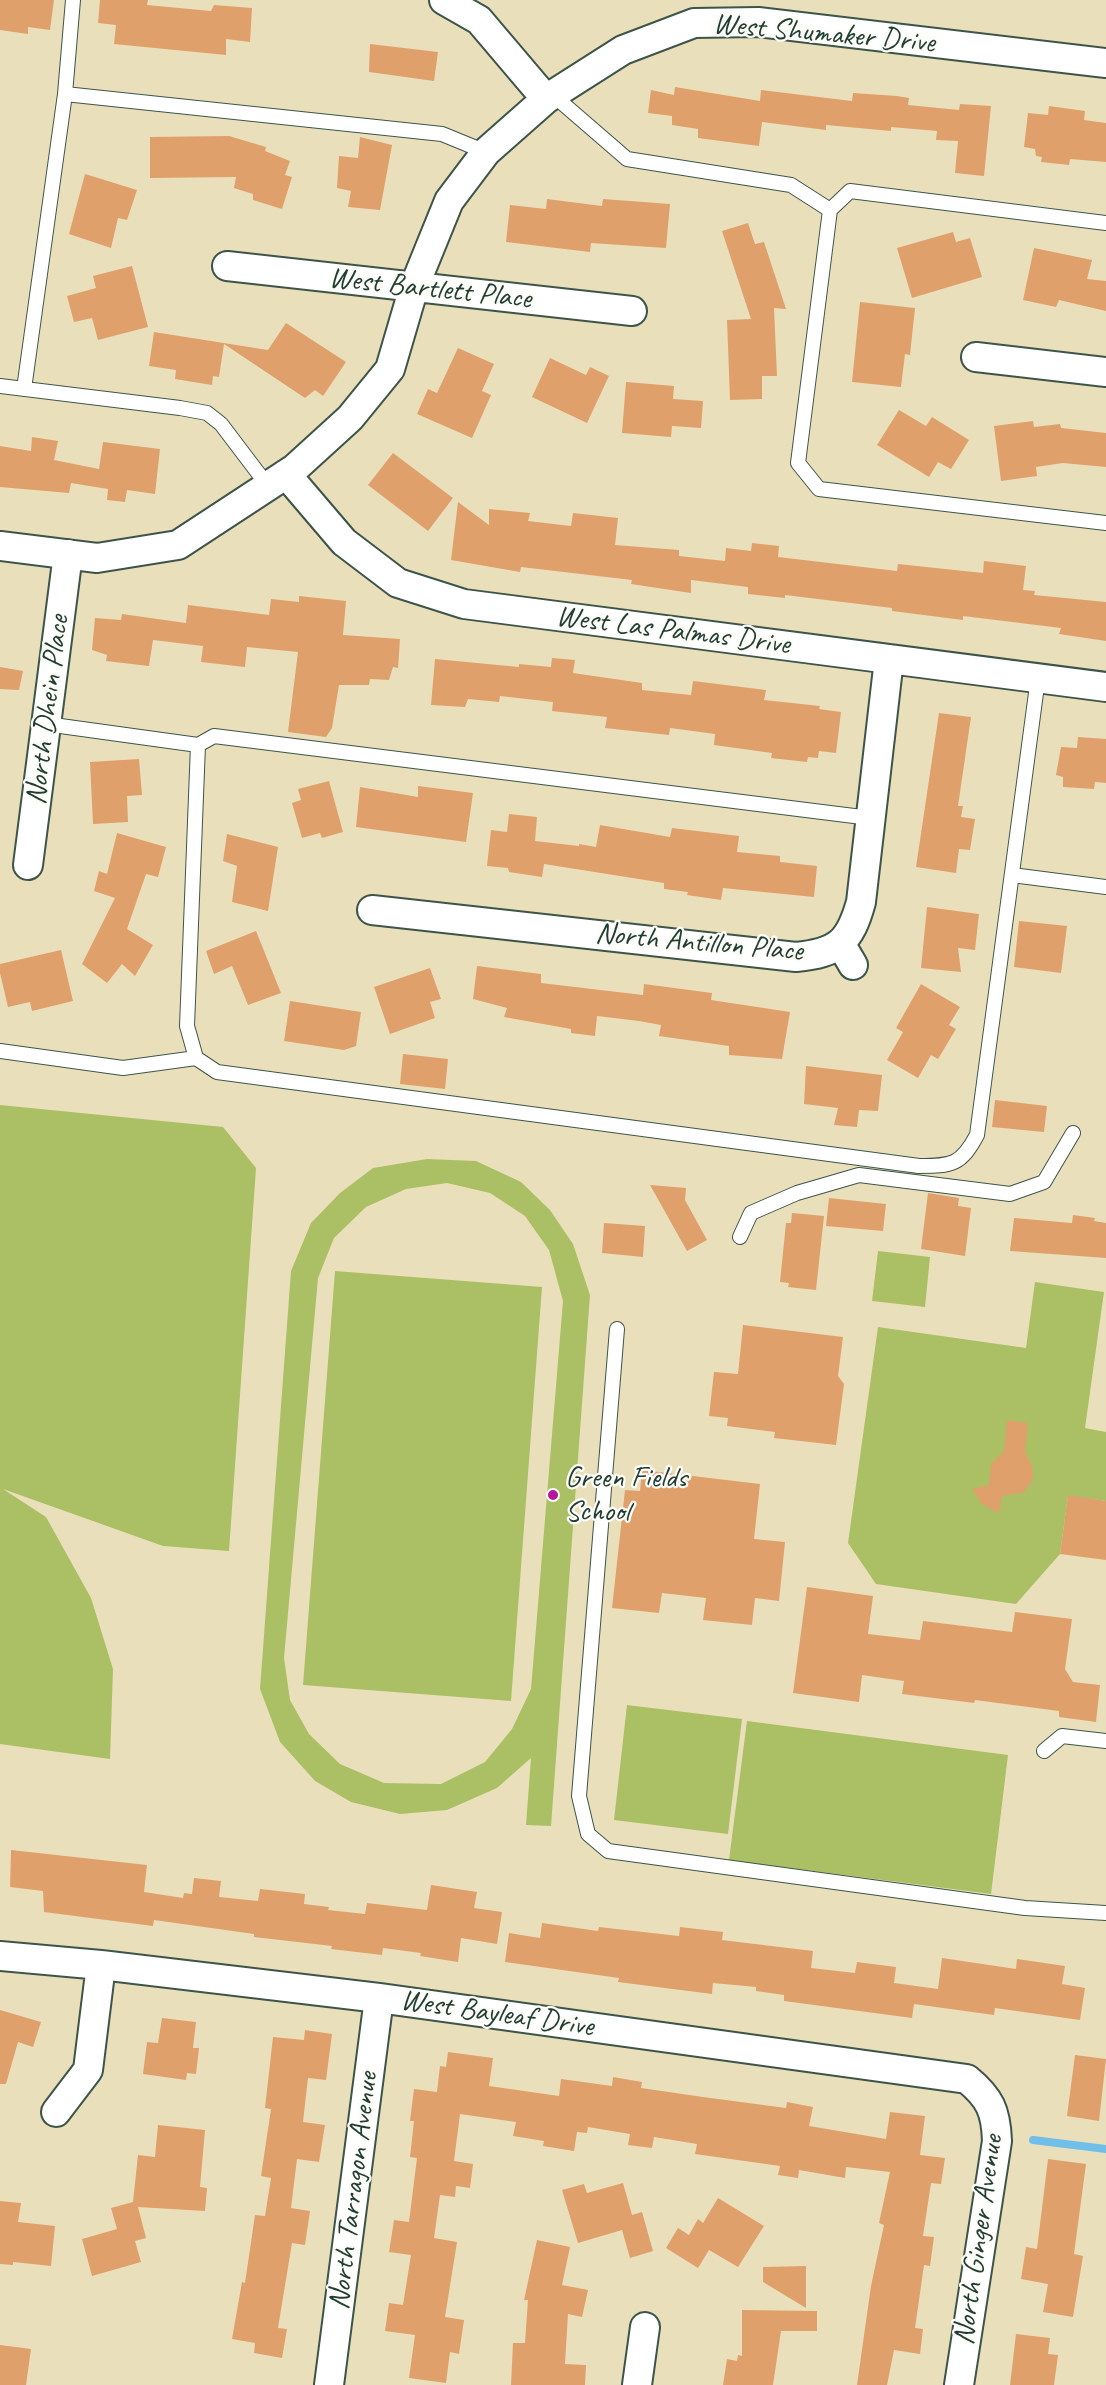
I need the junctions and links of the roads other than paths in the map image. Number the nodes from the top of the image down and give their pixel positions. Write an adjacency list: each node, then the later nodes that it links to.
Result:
1 (73, 0): 4 (lane)
2 (444, 0): 5 (street)
3 (1106, 63): 5 (street, West Shumaker Drive)
4 (65, 94): 6 (lane); 15 (lane)
5 (549, 97): 6 (street, West Shumaker Drive); 7 (lane)
6 (486, 152): 10 (street, West Shumaker Drive)
7 (830, 210): 8 (lane); 17 (lane)
8 (1106, 223)
9 (227, 267): 10 (street, West Bartlett Place)
10 (414, 287): 11 (street, West Bartlett Place); 16 (street, West Shumaker Drive)
11 (632, 311)
12 (976, 357): 13 (street)
13 (1106, 372)
14 (0, 386): 15 (lane)
15 (24, 389): 16 (lane)
16 (277, 480): 19 (street, West Shumaker Drive); 20 (street, West Las Palmas Drive)
17 (1106, 523)
18 (0, 546): 19 (street, West Shumaker Drive)
19 (68, 554): 23 (street, North Dhein Place)
20 (889, 659): 21 (street, West Las Palmas Drive); 25 (street, North Antillon Place)
21 (1038, 678): 22 (street, West Las Palmas Drive); 27 (lane)
22 (1106, 687)
23 (46, 724): 24 (lane); 26 (street, North Dhein Place)
24 (198, 745): 25 (lane); 31 (lane)
25 (870, 818): 29 (street, North Antillon Place)
26 (28, 865)
27 (1012, 875): 28 (lane); 31 (lane)
28 (1106, 887)
29 (372, 910)
30 (0, 1051): 31 (lane)
31 (196, 1058)
32 (1073, 1133): 33 (lane)
33 (740, 1238)
34 (617, 1329): 37 (lane)
35 (1106, 1741): 36 (lane)
36 (1044, 1751)
37 (1106, 1913)
38 (0, 1956): 39 (street, West Bayleaf Drive)
39 (102, 1965): 40 (street, West Bayleaf Drive); 42 (street)
40 (380, 1998): 41 (street, West Bayleaf Drive); 44 (street, North Tarragon Avenue)
41 (994, 2096): 46 (street, North Ginger Avenue)
42 (56, 2112)
43 (645, 2327): 45 (street)
44 (329, 2385)
45 (637, 2385)
46 (959, 2385)

